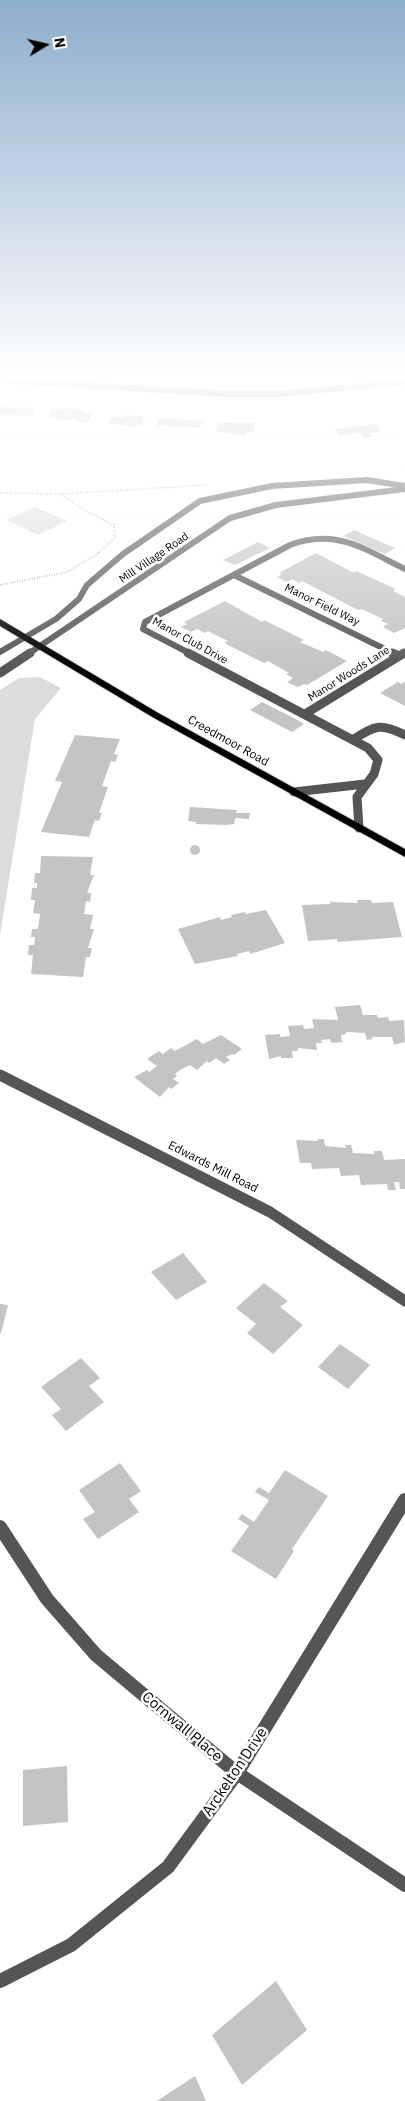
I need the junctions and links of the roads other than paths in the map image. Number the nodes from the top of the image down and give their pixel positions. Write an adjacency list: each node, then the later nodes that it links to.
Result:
1 (405, 488): 5 (street, Mill Village Road); 6 (street, Mill Village Road)
2 (405, 568): 3 (street, Manor Club Drive)
3 (234, 575): 8 (street, Manor Field Way); 10 (street, Manor Club Drive)
4 (0, 622): 5 (main road)
5 (24, 637): 6 (main road); 7 (street, Mill Village Road)
6 (41, 647): 9 (street, Mill Village Road); 14 (main road, Creedmoor Road)
7 (0, 652)
8 (402, 654): 10 (street, Manor Woods Lane)
9 (0, 673)
10 (305, 714): 12 (street, Manor Club Drive)
11 (405, 734): 12 (street)
12 (354, 739): 13 (street, Manor Club Drive)
13 (365, 784): 14 (street); 15 (street, Manor Club Drive)
14 (294, 792): 15 (main road, Creedmoor Road)
15 (359, 828): 16 (main road, Creedmoor Road)
16 (405, 854)
17 (0, 1075): 18 (street, Edwards Mill Road)
18 (405, 1301)
19 (405, 1500): 21 (street, Arckelton Drive)
20 (0, 1527): 21 (street, Cornwall Place)
21 (237, 1773): 22 (street, Cornwall Place); 23 (street, Arckelton Drive)
22 (405, 1885)
23 (0, 1981)

